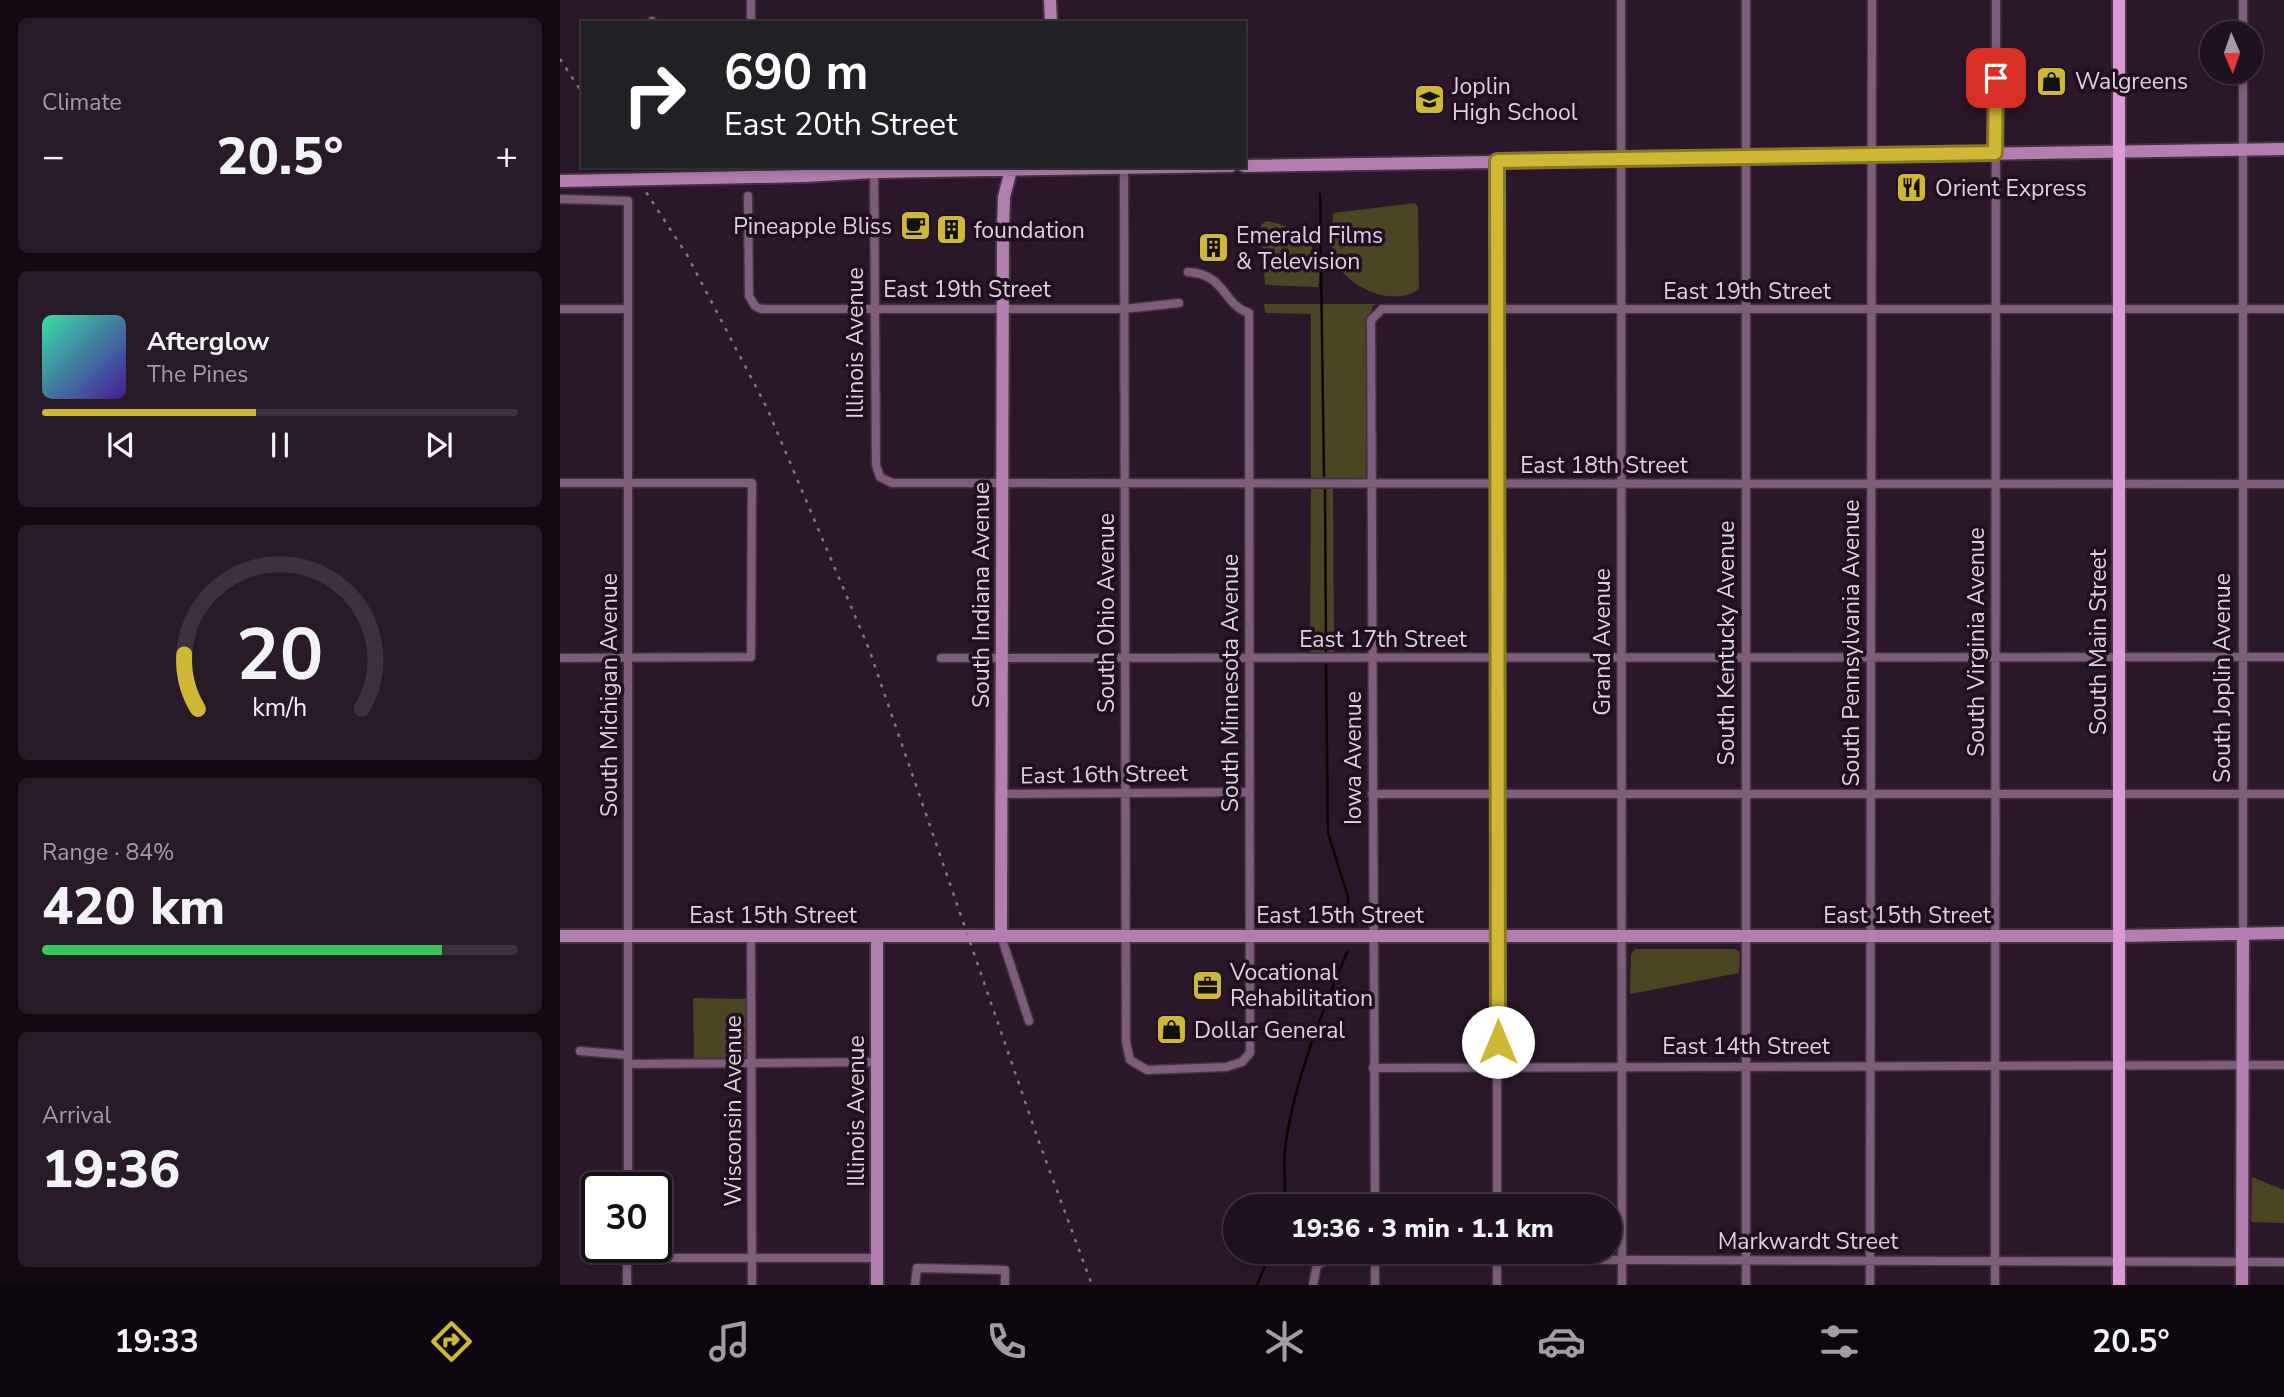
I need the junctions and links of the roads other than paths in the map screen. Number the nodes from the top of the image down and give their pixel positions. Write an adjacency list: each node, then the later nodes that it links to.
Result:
1 (751, 0): 9 (street)
2 (1050, 0): 10 (main road)
3 (1621, 0): 19 (street, Grand Avenue)
4 (1746, 0): 18 (street, South Kentucky Avenue)
5 (1872, 0): 17 (street, South Pennsylvania Avenue)
6 (1996, 0): 16 (street, South Virginia Avenue)
7 (2119, 0): 15 (main road, South Main Street)
8 (2243, 0): 11 (street)
9 (751, 21)
10 (1051, 21)
11 (2243, 21)
12 (2243, 84): 13 (street, South Joplin Avenue)
13 (2243, 149): 14 (main road); 15 (main road); 38 (street, South Joplin Avenue)
14 (2284, 149)
15 (2119, 152): 16 (main road); 37 (main road, South Main Street)
16 (1995, 153): 17 (main road); 43 (street, South Virginia Avenue)
17 (1871, 155): 18 (main road); 42 (street, South Pennsylvania Avenue)
18 (1747, 156): 19 (main road); 41 (street, South Kentucky Avenue)
19 (1622, 158): 20 (main road); 40 (street, Grand Avenue)
20 (1497, 161): 21 (main road); 36 (street)
21 (1246, 166)
22 (1011, 168): 23 (main road); 25 (main road); 32 (main road, South Indiana Avenue)
23 (1057, 168): 24 (main road)
24 (1124, 168): 35 (street, South Ohio Avenue)
25 (874, 169): 26 (main road, bridge); 31 (street, Illinois Avenue)
26 (560, 181)
27 (748, 196): 31 (street, East 19th Street)
28 (560, 199): 34 (street, South Michigan Avenue)
29 (1188, 272): 50 (street, South Minnesota Avenue)
30 (1179, 303): 35 (street, East 19th Street)
31 (877, 308): 32 (street, East 19th Street); 45 (street, Illinois Avenue)
32 (1002, 308): 35 (street, East 19th Street); 48 (main road, South Indiana Avenue)
33 (560, 309): 34 (street)
34 (627, 309): 47 (street, South Michigan Avenue)
35 (1124, 309): 49 (street, South Ohio Avenue)
36 (1497, 309): 40 (street, East 19th Street); 44 (street, East 19th Street); 52 (street)
37 (2119, 309): 38 (street, East 19th Street); 43 (street, East 19th Street); 55 (main road, South Main Street)
38 (2243, 309): 39 (street, East 19th Street); 56 (street, South Joplin Avenue)
39 (2284, 309)
40 (1623, 310): 41 (street, East 19th Street); 53 (street, Grand Avenue)
41 (1745, 310): 42 (street, East 19th Street); 54 (street, South Kentucky Avenue)
42 (1871, 310): 43 (street, East 19th Street); 58 (street, South Pennsylvania Avenue)
43 (1994, 310): 59 (street, South Virginia Avenue)
44 (1376, 312): 51 (street, Iowa Avenue)
45 (880, 478): 48 (street, East 18th Street)
46 (560, 483): 47 (street)
47 (627, 483): 64 (street, South Michigan Avenue); 64 (street)
48 (1002, 483): 49 (street, East 18th Street); 60 (main road, South Indiana Avenue)
49 (1125, 483): 50 (street, East 18th Street); 66 (street, South Ohio Avenue)
50 (1249, 483): 51 (street, East 18th Street); 67 (street, South Minnesota Avenue)
51 (1373, 484): 52 (street, East 18th Street); 68 (street, Iowa Avenue)
52 (1497, 484): 53 (street, East 18th Street); 70 (street)
53 (1623, 484): 54 (street, East 18th Street); 71 (street, Grand Avenue)
54 (1745, 484): 58 (street, East 18th Street); 72 (street, South Kentucky Avenue)
55 (2119, 484): 56 (street, East 18th Street); 59 (street, East 18th Street); 61 (main road, South Main Street)
56 (2243, 484): 57 (street, East 18th Street); 62 (street, South Joplin Avenue)
57 (2284, 484)
58 (1870, 485): 59 (street, East 18th Street); 73 (street, South Pennsylvania Avenue)
59 (1995, 485): 74 (street, South Virginia Avenue)
60 (1001, 657): 65 (street, East 17th Street); 66 (street, East 17th Street); 78 (main road, South Indiana Avenue)
61 (2119, 657): 62 (street, East 17th Street); 74 (street, East 17th Street); 83 (main road, South Main Street)
62 (2243, 657): 63 (street, East 17th Street); 84 (street, South Joplin Avenue)
63 (2284, 657)
64 (629, 658): 69 (street); 95 (street, South Michigan Avenue)
65 (941, 658)
66 (1125, 658): 67 (street, East 17th Street); 76 (street, South Ohio Avenue)
67 (1249, 658): 68 (street, East 17th Street); 75 (street, South Minnesota Avenue)
68 (1372, 658): 70 (street, East 17th Street); 79 (street, Iowa Avenue)
69 (560, 659)
70 (1496, 659): 71 (street, East 17th Street); 80 (street)
71 (1621, 659): 72 (street, East 17th Street); 77 (street, Grand Avenue)
72 (1745, 659): 73 (street, East 17th Street); 86 (street, South Kentucky Avenue)
73 (1870, 659): 74 (street, East 17th Street); 81 (street, South Pennsylvania Avenue)
74 (1995, 659): 82 (street, South Virginia Avenue)
75 (1250, 792): 76 (street, East 16th Street); 90 (street, South Minnesota Avenue)
76 (1125, 793): 78 (street, East 16th Street); 89 (street, South Ohio Avenue)
77 (1622, 793): 80 (street); 86 (street); 92 (street, Grand Avenue)
78 (1001, 794): 98 (main road, South Indiana Avenue)
79 (1372, 794): 80 (street); 99 (street, Iowa Avenue)
80 (1497, 794): 91 (street)
81 (1871, 794): 82 (street); 86 (street); 100 (street, South Pennsylvania Avenue)
82 (1995, 794): 83 (street); 101 (street, South Virginia Avenue)
83 (2118, 794): 84 (street); 102 (main road, South Main Street)
84 (2243, 794): 85 (street); 87 (street, South Joplin Avenue)
85 (2284, 794)
86 (1746, 795): 93 (street, South Kentucky Avenue)
87 (2243, 933): 88 (main road, East 15th Street); 102 (main road, East 15th Street); 112 (main road, South Joplin Avenue)
88 (2284, 933)
89 (1125, 935): 90 (main road, East 15th Street); 98 (main road, East 15th Street); 105 (street, South Ohio Avenue)
90 (1250, 935): 99 (main road, East 15th Street); 105 (street, South Minnesota Avenue)
91 (1497, 935): 92 (main road, East 15th Street); 99 (main road, East 15th Street); 114 (street)
92 (1623, 935): 93 (main road, East 15th Street); 109 (street, Grand Avenue)
93 (1745, 935): 100 (main road, East 15th Street); 115 (street, South Kentucky Avenue)
94 (560, 936): 95 (main road, East 15th Street)
95 (628, 936): 96 (main road, East 15th Street); 106 (street, South Michigan Avenue)
96 (751, 936): 97 (main road, East 15th Street); 108 (street, Wisconsin Avenue)
97 (877, 936): 98 (main road, East 15th Street); 107 (main road, Illinois Avenue)
98 (1001, 936): 103 (street, South Indiana Avenue)
99 (1373, 936): 117 (street, Iowa Avenue)
100 (1870, 936): 101 (main road, East 15th Street); 116 (street, South Pennsylvania Avenue)
101 (1994, 936): 102 (main road, East 15th Street); 110 (street, South Virginia Avenue)
102 (2121, 936): 111 (main road, South Main Street)
103 (1029, 1021)
104 (580, 1051): 106 (street)
105 (1250, 1053)
106 (628, 1059): 108 (street); 118 (street, South Michigan Avenue)
107 (877, 1062): 108 (street); 123 (main road, Illinois Avenue)
108 (752, 1063): 124 (street, Wisconsin Avenue)
109 (1622, 1065): 114 (street, East 14th Street); 115 (street, East 14th Street); 121 (street, Grand Avenue)
110 (1994, 1065): 111 (street, East 14th Street); 116 (street, East 14th Street); 128 (street, South Virginia Avenue)
111 (2119, 1065): 112 (street, East 14th Street); 129 (main road, South Main Street)
112 (2242, 1065): 113 (street, East 14th Street); 132 (main road, South Joplin Avenue)
113 (2284, 1065)
114 (1497, 1066): 117 (street, East 14th Street); 120 (street)
115 (1746, 1066): 116 (street, East 14th Street); 126 (street, South Kentucky Avenue)
116 (1870, 1066): 127 (street, South Pennsylvania Avenue)
117 (1373, 1068): 119 (street, Iowa Avenue)
118 (628, 1172)
119 (1375, 1194)
120 (1497, 1194)
121 (1622, 1194)
122 (672, 1258): 124 (street)
123 (877, 1258): 124 (street); 139 (main road, Illinois Avenue)
124 (752, 1259): 138 (street, Wisconsin Avenue)
125 (1622, 1259): 126 (street, Markwardt Street)
126 (1746, 1259): 127 (street, Markwardt Street); 146 (street, South Kentucky Avenue)
127 (1870, 1260): 128 (street, Markwardt Street); 147 (street, South Pennsylvania Avenue)
128 (1994, 1261): 129 (street, Markwardt Street); 148 (street, South Virginia Avenue)
129 (2119, 1262): 132 (street, Markwardt Street); 149 (main road, South Main Street)
130 (2284, 1262): 132 (street, Markwardt Street)
131 (627, 1263): 137 (street)
132 (2242, 1263): 150 (main road, South Joplin Avenue)
133 (1319, 1264): 142 (street, Markwardt Street)
134 (1375, 1264): 143 (street)
135 (1497, 1264): 144 (street)
136 (1622, 1264): 145 (street, Grand Avenue)
137 (628, 1285)
138 (752, 1285)
139 (877, 1285)
140 (915, 1285): 141 (street)
141 (1005, 1285)
142 (1312, 1285)
143 (1375, 1285)
144 (1497, 1285)
145 (1622, 1285)
146 (1746, 1285)
147 (1870, 1285)
148 (1995, 1285)
149 (2119, 1285)
150 (2242, 1285)

